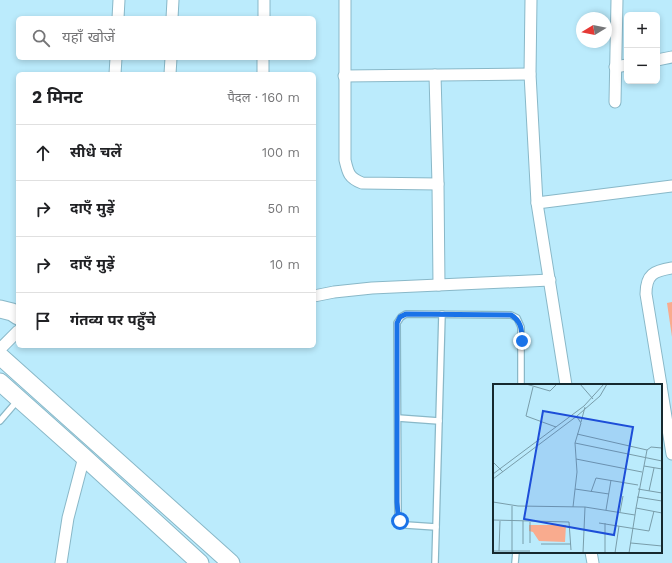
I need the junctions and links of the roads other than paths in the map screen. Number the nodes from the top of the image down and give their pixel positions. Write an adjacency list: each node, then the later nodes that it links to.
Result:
1 (119, 0): 7 (street)
2 (173, 0): 8 (street)
3 (264, 0): 9 (street)
4 (345, 0): 22 (street)
5 (531, 0): 20 (street)
6 (617, 0): 16 (street)
7 (118, 16)
8 (172, 16)
9 (264, 16)
10 (672, 57): 11 (street)
11 (660, 59)
12 (116, 60): 17 (street)
13 (171, 60): 18 (street)
14 (263, 60): 19 (street)
15 (624, 65): 16 (street)
16 (614, 67): 23 (street)
17 (115, 72)
18 (170, 72)
19 (263, 72)
20 (530, 74): 21 (street); 26 (street)
21 (434, 75): 22 (street); 24 (street)
22 (344, 76): 24 (street)
23 (615, 102)
24 (438, 184): 29 (street)
25 (672, 186): 26 (street)
26 (537, 203): 28 (street)
27 (672, 268): 40 (street)
28 (550, 280): 29 (street); 39 (street)
29 (439, 285): 30 (street)
30 (316, 296)
31 (0, 309): 33 (main road)
32 (442, 314): 38 (lane); 43 (lane); 45 (lane)
33 (16, 315)
34 (16, 333): 35 (street)
35 (0, 348)
36 (0, 356): 52 (main road)
37 (0, 382): 42 (main road)
38 (521, 384)
39 (566, 384)
40 (661, 384)
41 (662, 391): 46 (street)
42 (20, 399): 44 (lane); 47 (main road)
43 (398, 418): 45 (lane); 48 (lane)
44 (0, 421)
45 (439, 421): 48 (lane)
46 (672, 454)
47 (84, 457): 50 (street); 51 (main road)
48 (436, 527): 53 (lane)
49 (591, 553): 54 (street)
50 (61, 563)
51 (200, 563)
52 (231, 563)
53 (435, 563)
54 (593, 563)

